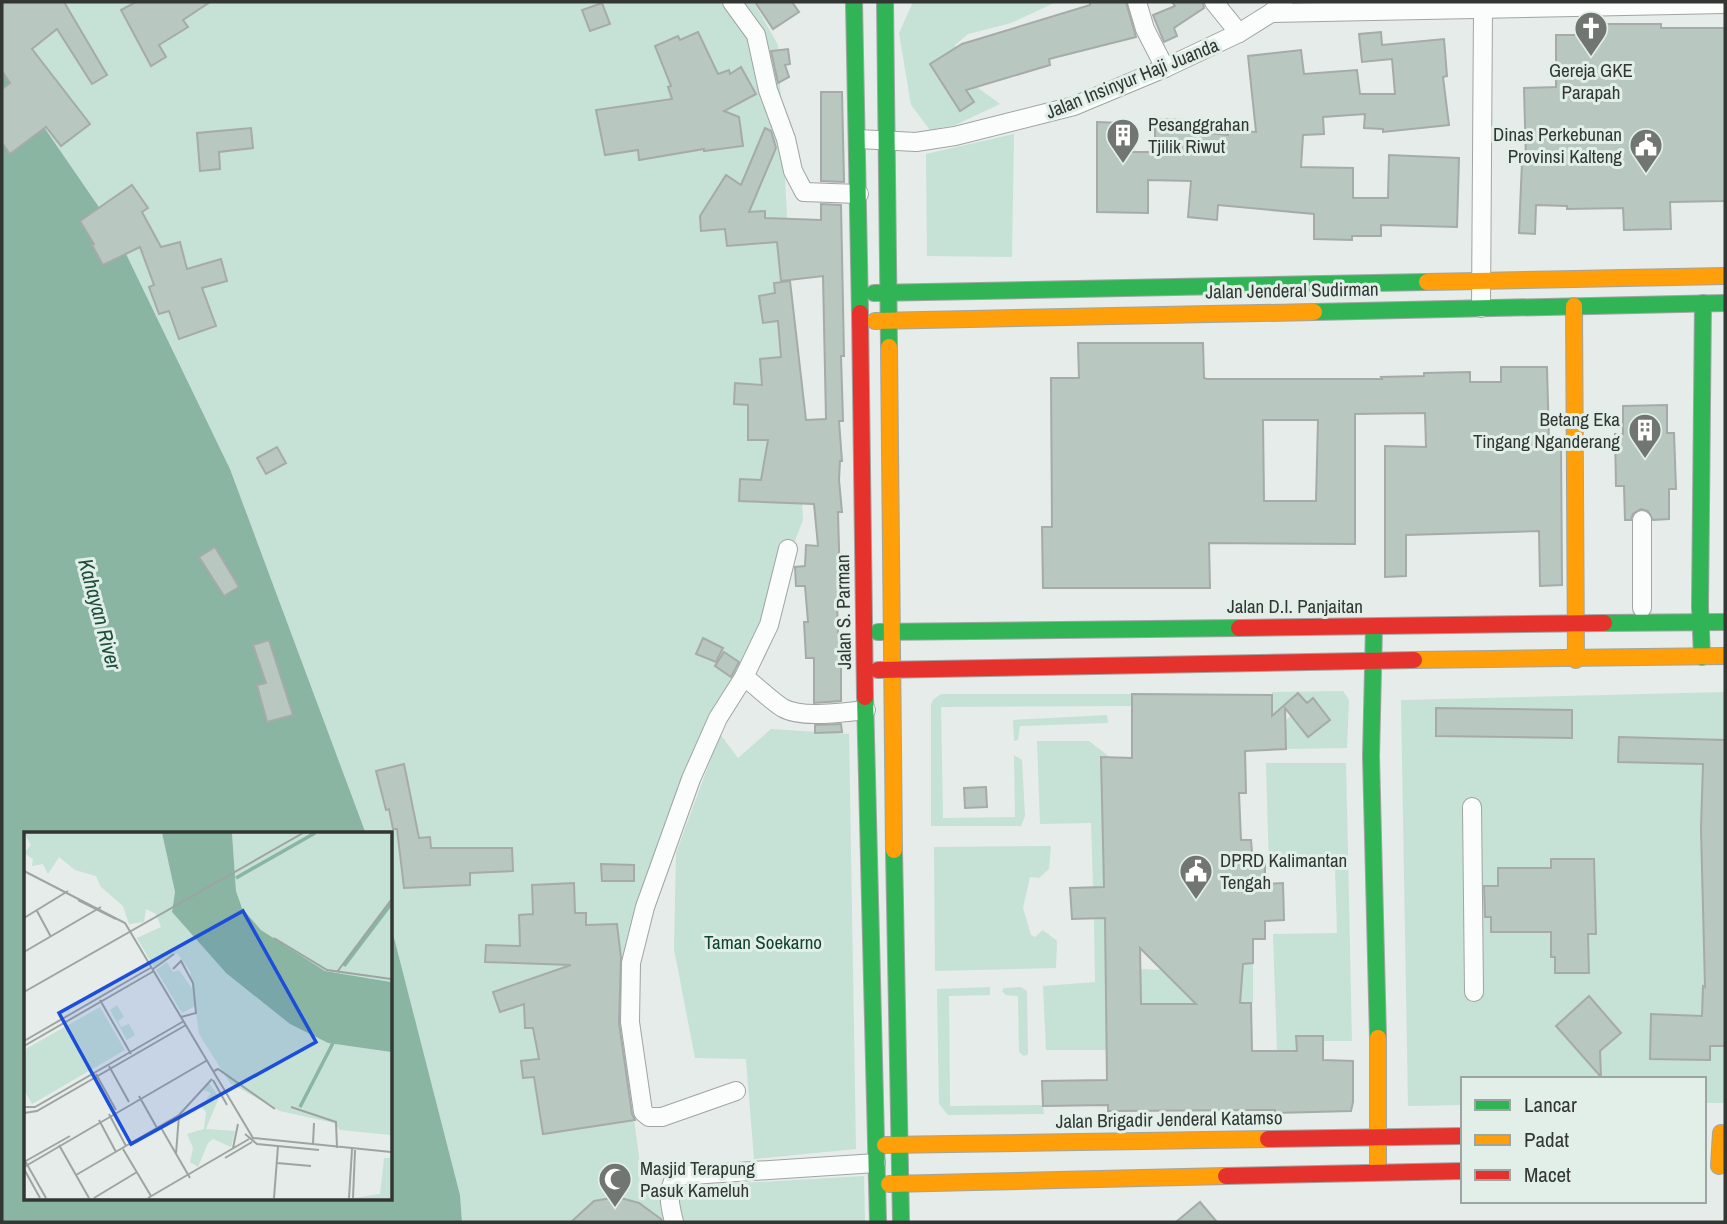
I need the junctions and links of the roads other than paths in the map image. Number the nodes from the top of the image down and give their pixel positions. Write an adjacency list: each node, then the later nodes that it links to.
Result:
1 (732, 2): 14 (street)
2 (854, 2): 12 (main road, Jalan S. Parman)
3 (885, 2): 13 (main road)
4 (1137, 2): 11 (street)
5 (1214, 2): 10 (street)
6 (1725, 4): 9 (street)
7 (1279, 5): 8 (street); 10 (street, Jalan Insinyur Haji Juanda)
8 (1452, 5): 9 (street)
9 (1483, 8): 16 (street)
10 (1239, 33): 11 (street, Jalan Insinyur Haji Juanda)
11 (1165, 68): 13 (street, Jalan Insinyur Haji Juanda)
12 (858, 139): 13 (street, Jalan Insinyur Haji Juanda); 14 (main road, Jalan S. Parman)
13 (888, 140): 19 (main road)
14 (859, 194): 20 (main road, Jalan S. Parman)
15 (1725, 276): 16 (main road, Jalan Jenderal Sudirman)
16 (1482, 283): 17 (main road, Jalan Jenderal Sudirman); 24 (street)
17 (1403, 284): 18 (main road, Jalan Jenderal Sudirman); 25 (main road)
18 (1210, 287): 19 (main road, Jalan Jenderal Sudirman); 26 (main road)
19 (889, 293): 20 (main road, Jalan Jenderal Sudirman); 27 (main road)
20 (860, 294): 28 (main road, Jalan S. Parman)
21 (1703, 303): 22 (main road, Jalan Jenderal Sudirman); 23 (main road, Jalan Jenderal Sudirman); 33 (main road)
22 (1725, 303)
23 (1574, 306): 24 (main road, Jalan Jenderal Sudirman); 34 (main road)
24 (1481, 308): 25 (main road, Jalan Jenderal Sudirman)
25 (1403, 310): 26 (main road, Jalan Jenderal Sudirman)
26 (1211, 313): 27 (main road, Jalan Jenderal Sudirman)
27 (889, 321): 28 (main road, Jalan Jenderal Sudirman); 36 (main road)
28 (860, 322): 37 (main road, Jalan S. Parman)
29 (1642, 520): 31 (street)
30 (788, 549): 44 (street)
31 (1642, 608)
32 (1725, 622): 33 (main road, Jalan D.I. Panjaitan)
33 (1700, 623): 34 (main road, Jalan D.I. Panjaitan); 39 (main road)
34 (1576, 624): 35 (main road, Jalan D.I. Panjaitan); 40 (main road)
35 (1374, 627): 36 (main road, Jalan D.I. Panjaitan); 41 (main road)
36 (892, 632): 37 (main road, Jalan D.I. Panjaitan); 42 (main road)
37 (864, 633): 43 (main road, Jalan S. Parman)
38 (1725, 656): 39 (main road)
39 (1702, 657): 40 (main road)
40 (1576, 660): 41 (main road)
41 (1372, 662): 42 (main road); 51 (main road)
42 (891, 669): 43 (main road); 52 (main road)
43 (865, 671): 45 (main road, Jalan S. Parman)
44 (744, 677): 45 (street); 48 (street)
45 (866, 710): 53 (main road, Jalan S. Parman)
46 (1472, 807): 47 (street)
47 (1474, 992)
48 (736, 1091)
49 (1717, 1133): 54 (main road)
50 (1461, 1136): 51 (main road, Jalan Brigadir Jenderal Katamso)
51 (1379, 1137): 52 (main road, Jalan Brigadir Jenderal Katamso); 55 (main road)
52 (901, 1143): 53 (main road, Jalan Brigadir Jenderal Katamso); 57 (main road)
53 (876, 1154): 58 (main road, Jalan S. Parman); 59 (street)
54 (1716, 1166)
55 (1378, 1171): 56 (main road); 57 (main road)
56 (1461, 1171)
57 (902, 1183): 58 (main road); 61 (main road)
58 (878, 1184): 60 (main road, Jalan S. Parman)
59 (674, 1222)
60 (878, 1222)
61 (901, 1222)

